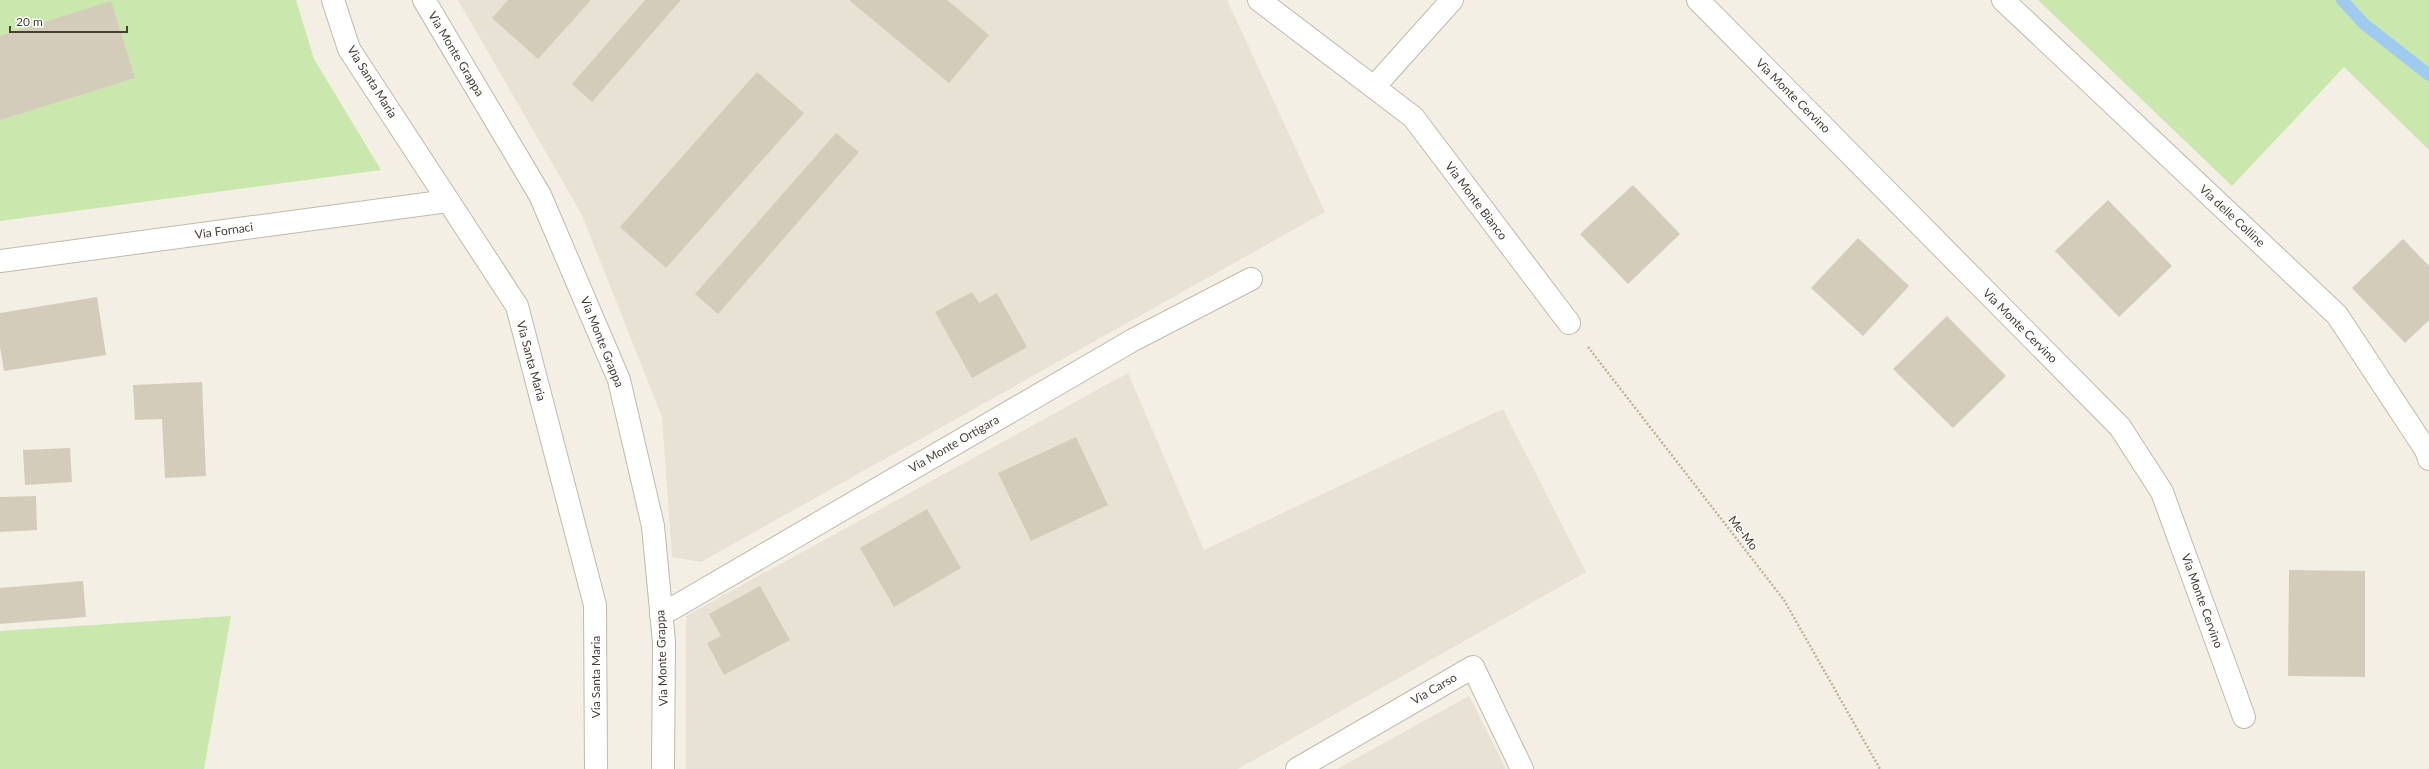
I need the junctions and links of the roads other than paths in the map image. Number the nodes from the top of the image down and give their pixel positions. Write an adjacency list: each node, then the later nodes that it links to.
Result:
1 (333, 0): 8 (street, Via Santa Maria)
2 (424, 0): 13 (street, Via Monte Grappa)
3 (1259, 0): 7 (street, Via Monte Bianco)
4 (1452, 0): 7 (street)
5 (1698, 0): 14 (street, Via Monte Cervino)
6 (2003, 0): 12 (street, Via delle Colline)
7 (1374, 87): 11 (street, Via Monte Bianco)
8 (448, 201): 9 (street, Via Fornaci); 15 (street, Via Santa Maria)
9 (0, 261)
10 (1251, 279): 13 (street, Via Monte Ortigara)
11 (1569, 323)
12 (2429, 459)
13 (661, 615): 16 (street, Via Monte Grappa)
14 (2244, 717)
15 (596, 769)
16 (663, 769)
17 (1297, 769): 18 (street, Via Carso)
18 (1522, 769)

